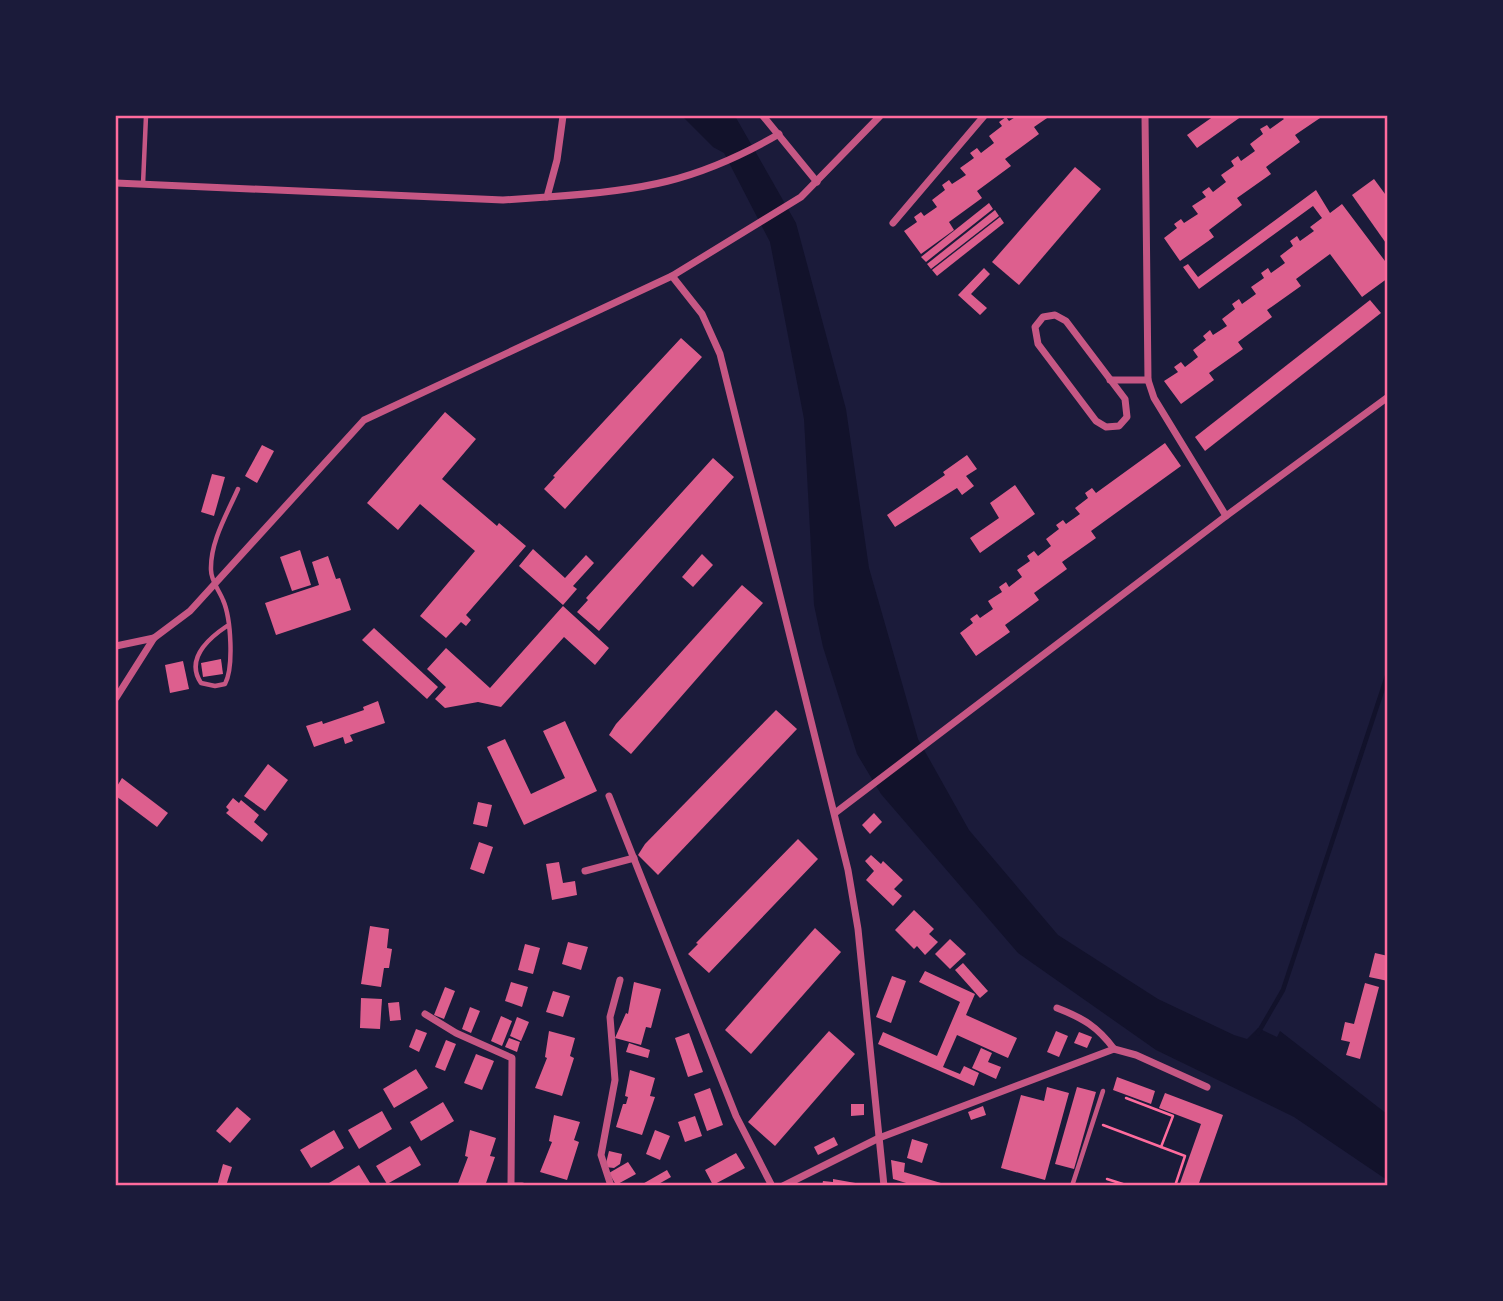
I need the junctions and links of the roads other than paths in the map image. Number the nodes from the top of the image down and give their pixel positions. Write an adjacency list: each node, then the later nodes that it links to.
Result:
1 (146, 116): 10 (lane)
2 (563, 116): 11 (street)
3 (763, 116): 7 (street)
4 (880, 116): 8 (street)
5 (984, 116): 12 (street)
6 (1145, 116): 15 (street)
7 (779, 134): 8 (street); 11 (street)
8 (817, 182): 13 (street)
9 (116, 183): 10 (street)
10 (143, 184): 11 (street)
11 (547, 197)
12 (892, 223)
13 (672, 276): 19 (street); 25 (street)
14 (1110, 380): 14 (street); 15 (street)
15 (1148, 380): 18 (street)
16 (1388, 397): 18 (street)
17 (238, 489): 19 (lane)
18 (1226, 516): 25 (street)
19 (215, 584): 20 (lane); 21 (street)
20 (228, 626): 20 (lane)
21 (154, 638): 22 (street); 23 (street)
22 (116, 646)
23 (116, 698)
24 (609, 796): 26 (street)
25 (835, 813): 34 (street)
26 (634, 858): 27 (street); 38 (street)
27 (585, 871)
28 (620, 980): 37 (street)
29 (1058, 1008): 31 (street)
30 (425, 1014): 35 (street)
31 (1114, 1049): 32 (street); 34 (street)
32 (1207, 1087)
33 (1103, 1091): 41 (lane)
34 (879, 1138): 39 (street); 40 (street)
35 (511, 1185): 36 (street)
36 (522, 1185)
37 (611, 1185)
38 (772, 1185)
39 (783, 1185)
40 (884, 1185)
41 (1072, 1185)

